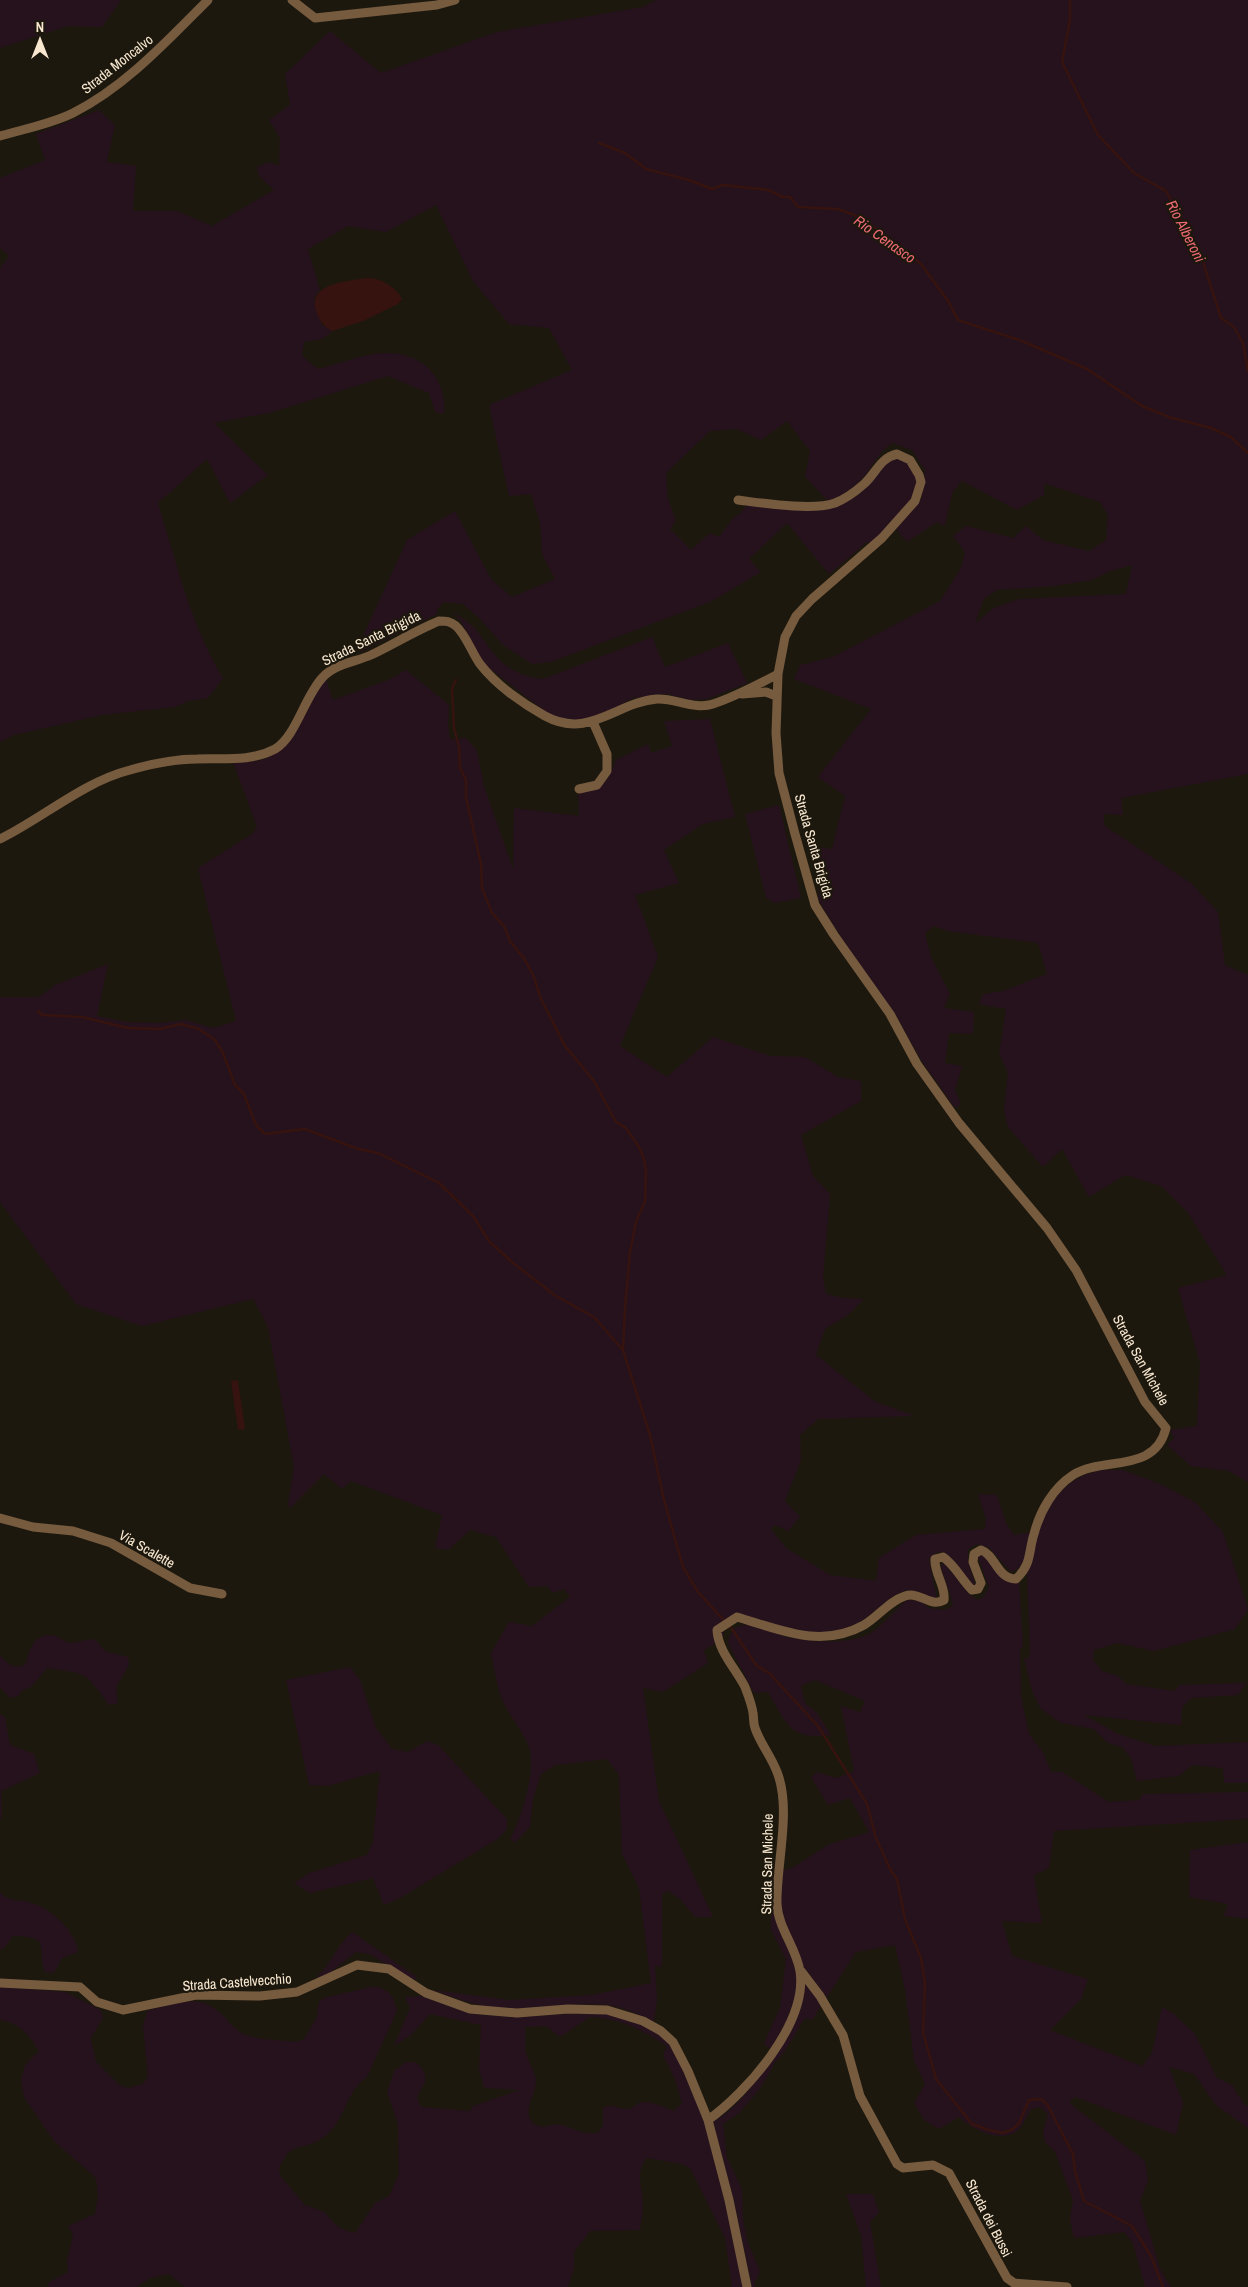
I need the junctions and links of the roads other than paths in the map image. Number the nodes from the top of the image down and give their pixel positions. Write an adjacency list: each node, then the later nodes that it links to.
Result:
1 (208, 0): 4 (street, Strada Moncalvo)
2 (292, 0): 3 (street)
3 (455, 0)
4 (0, 136)
5 (738, 500): 6 (street, Strada Santa Brigida)
6 (778, 674): 7 (street, Strada Santa Brigida); 8 (street, Strada Santa Brigida)
7 (732, 695): 8 (street, Strada Santa Brigida); 9 (street, Strada Santa Brigida)
8 (776, 696): 12 (street, Strada Santa Brigida)
9 (593, 722): 10 (street); 11 (street, Strada Santa Brigida)
10 (579, 789)
11 (0, 839)
12 (917, 1064): 15 (street, Strada San Michele)
13 (0, 1518): 14 (street, Via Scalette)
14 (222, 1594)
15 (800, 1970): 17 (street, Strada San Michele); 19 (street, Strada dei Bussi)
16 (0, 1982): 17 (street, Strada Castelvecchio)
17 (708, 2120): 18 (street)
18 (747, 2287)
19 (1067, 2287)

